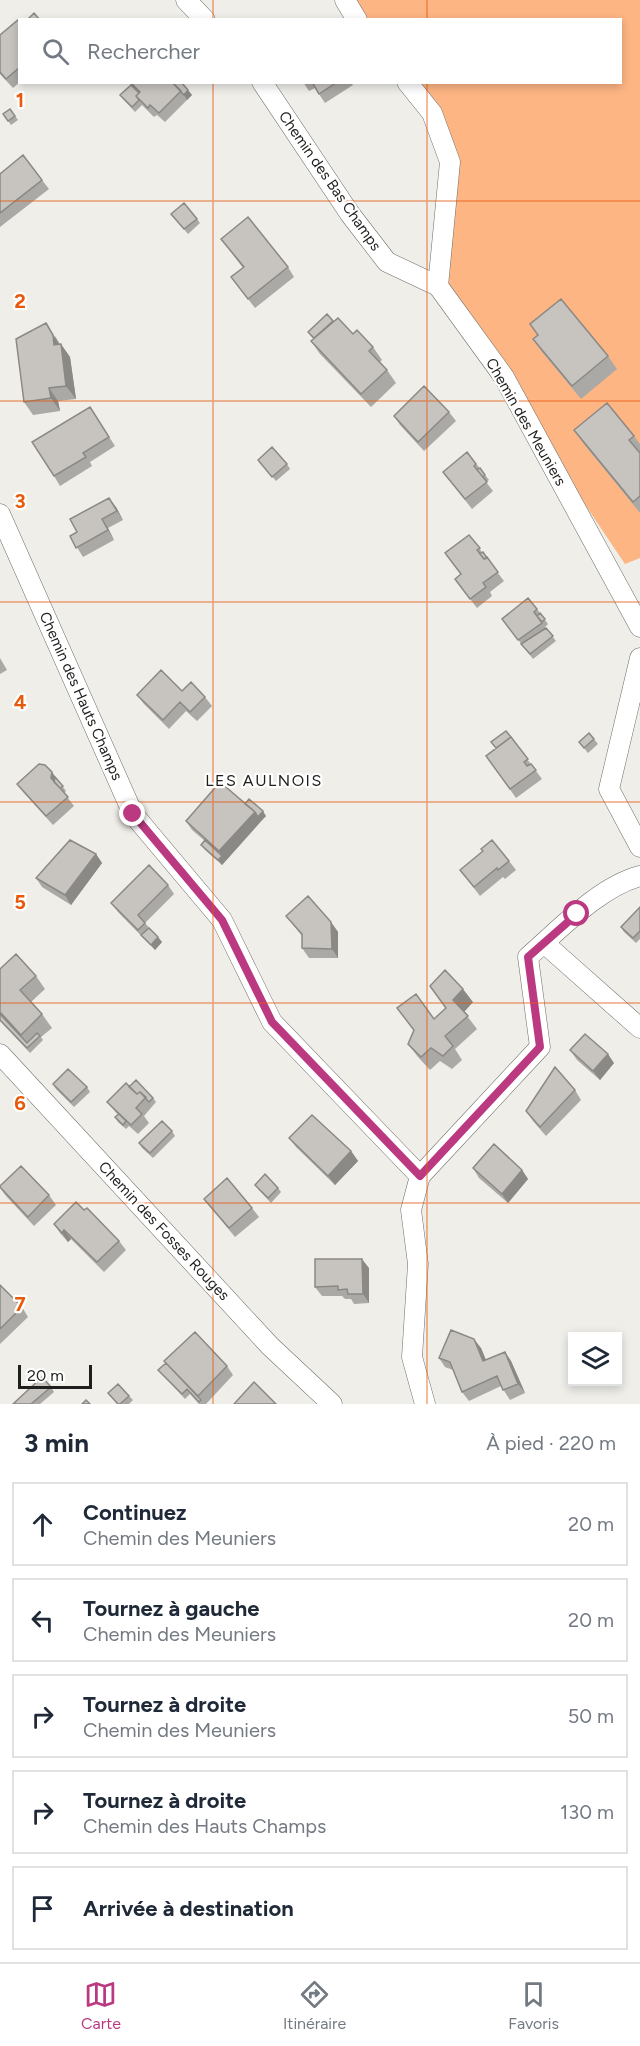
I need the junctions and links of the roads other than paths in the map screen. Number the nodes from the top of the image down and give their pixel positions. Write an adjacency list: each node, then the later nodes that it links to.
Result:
1 (186, 0): 3 (street)
2 (345, 0): 4 (street)
3 (203, 18)
4 (356, 18)
5 (263, 84): 7 (street, Chemin des Bas Champs)
6 (409, 84): 7 (street)
7 (438, 286): 9 (street, Chemin des Meuniers)
8 (0, 514): 16 (street, Chemin des Hauts Champs)
9 (640, 627)
10 (640, 658): 11 (street)
11 (640, 847)
12 (640, 876): 13 (street)
13 (544, 943): 14 (street); 16 (street)
14 (640, 1028)
15 (0, 1054): 17 (street, Chemin des Fosses Rouges)
16 (420, 1176): 18 (street)
17 (332, 1404)
18 (425, 1404)

